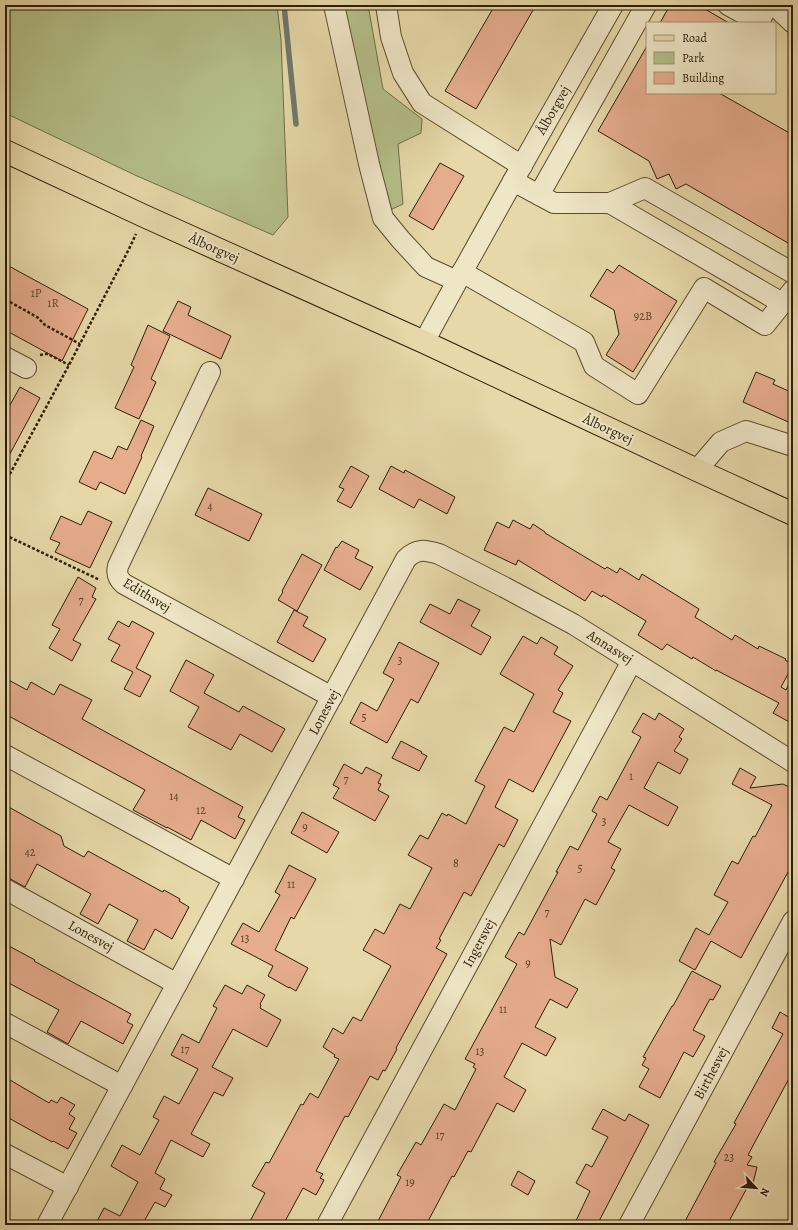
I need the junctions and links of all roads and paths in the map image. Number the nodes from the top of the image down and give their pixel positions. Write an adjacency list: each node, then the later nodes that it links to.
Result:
1 (334, 5): 15 (street)
2 (386, 5): 10 (street)
3 (613, 5): 10 (street, Ålborgvej)
4 (646, 5): 11 (street)
5 (728, 5): 6 (street)
6 (768, 5)
7 (774, 5): 8 (street)
8 (793, 23)
9 (5, 151): 13 (main road, Ålborgvej)
10 (517, 173): 11 (street); 15 (street, Ålborgvej)
11 (539, 195): 12 (street)
12 (610, 203): 14 (street); 16 (street)
13 (144, 216): 18 (main road, Ålborgvej); 19 (path)
14 (793, 273)
15 (459, 277): 16 (street); 18 (street, Ålborgvej)
16 (788, 296)
17 (5, 303): 19 (path)
18 (424, 342): 25 (main road, Ålborgvej)
19 (80, 344): 21 (path)
20 (5, 357): 22 (street)
21 (69, 365): 22 (path); 26 (path)
22 (26, 368)
23 (210, 372): 30 (street, Edithsvej)
24 (793, 446): 25 (street)
25 (697, 470): 27 (main road, Ålborgvej)
26 (5, 483)
27 (793, 514)
28 (5, 535): 30 (path)
29 (419, 551): 31 (street, Annasvej); 32 (street, Lonesvej)
30 (117, 576): 32 (street, Edithsvej)
31 (632, 661): 34 (street, Annasvej); 44 (street, Ingersvej)
32 (332, 697): 35 (street, Lonesvej)
33 (5, 755): 35 (street)
34 (793, 762)
35 (234, 879): 38 (street, Lonesvej)
36 (5, 889): 38 (street, Lonesvej)
37 (793, 921): 45 (street, Birthesvej)
38 (177, 984): 40 (street, Lonesvej)
39 (5, 1023): 40 (street)
40 (122, 1086): 42 (street, Lonesvej)
41 (5, 1154): 42 (street)
42 (68, 1187): 43 (street, Lonesvej)
43 (48, 1225)
44 (327, 1225)
45 (629, 1225)

